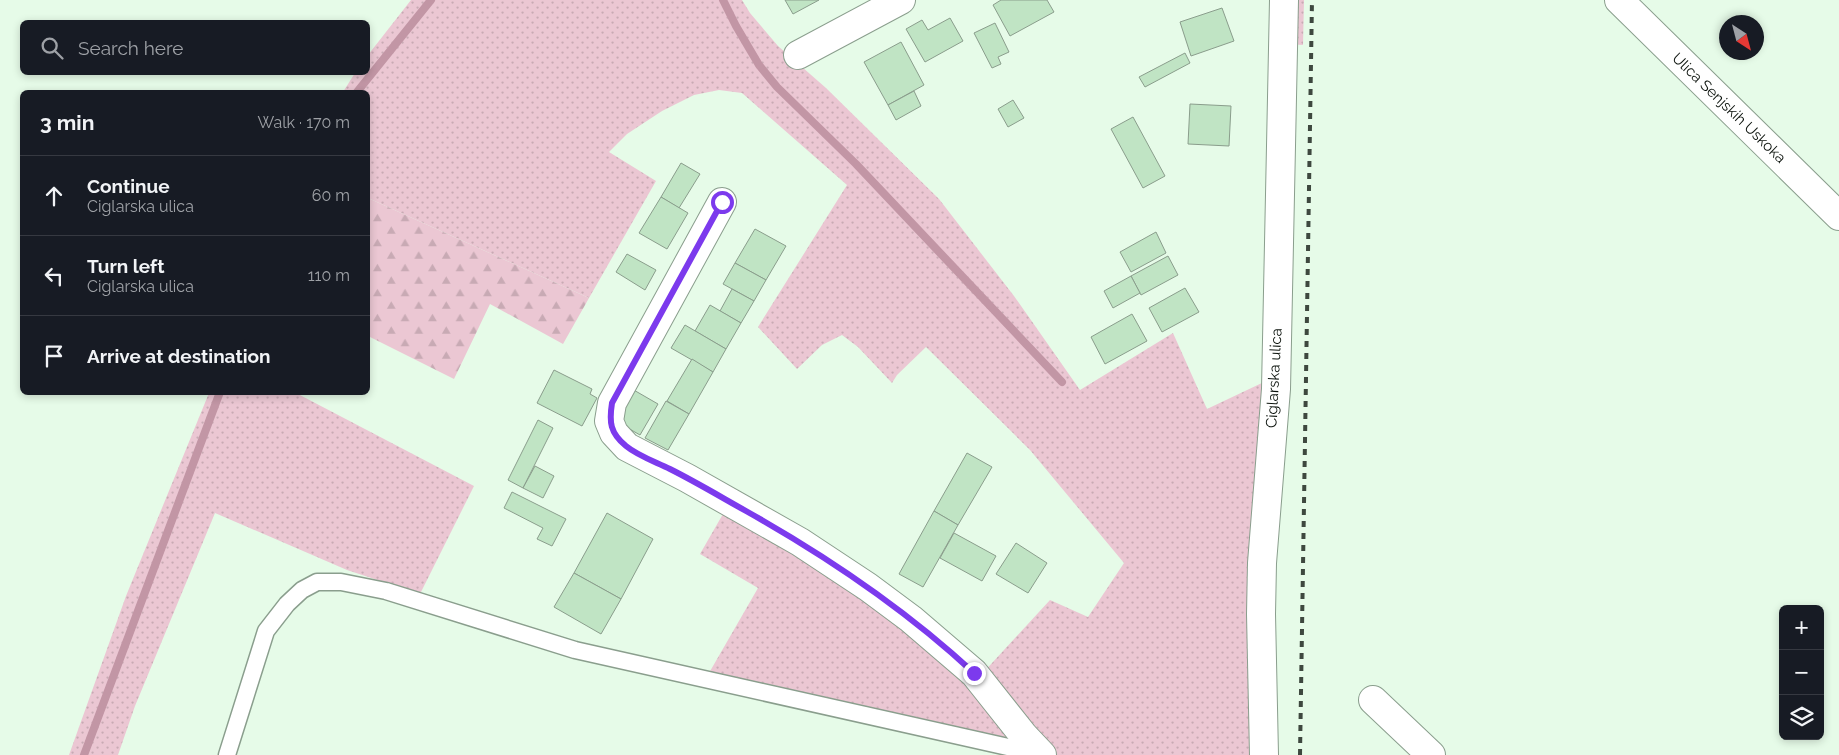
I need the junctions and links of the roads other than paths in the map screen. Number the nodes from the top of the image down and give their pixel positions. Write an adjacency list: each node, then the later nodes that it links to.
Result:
1 (901, 0): 4 (street)
2 (1284, 0): 10 (street, Ciglarska ulica)
3 (1619, 0): 6 (street, Ulica Senjskih Uskoka)
4 (798, 56)
5 (722, 202): 9 (street)
6 (1839, 216)
7 (1373, 700): 11 (street)
8 (227, 755): 9 (lane)
9 (1041, 755)
10 (1264, 755)
11 (1431, 755)

